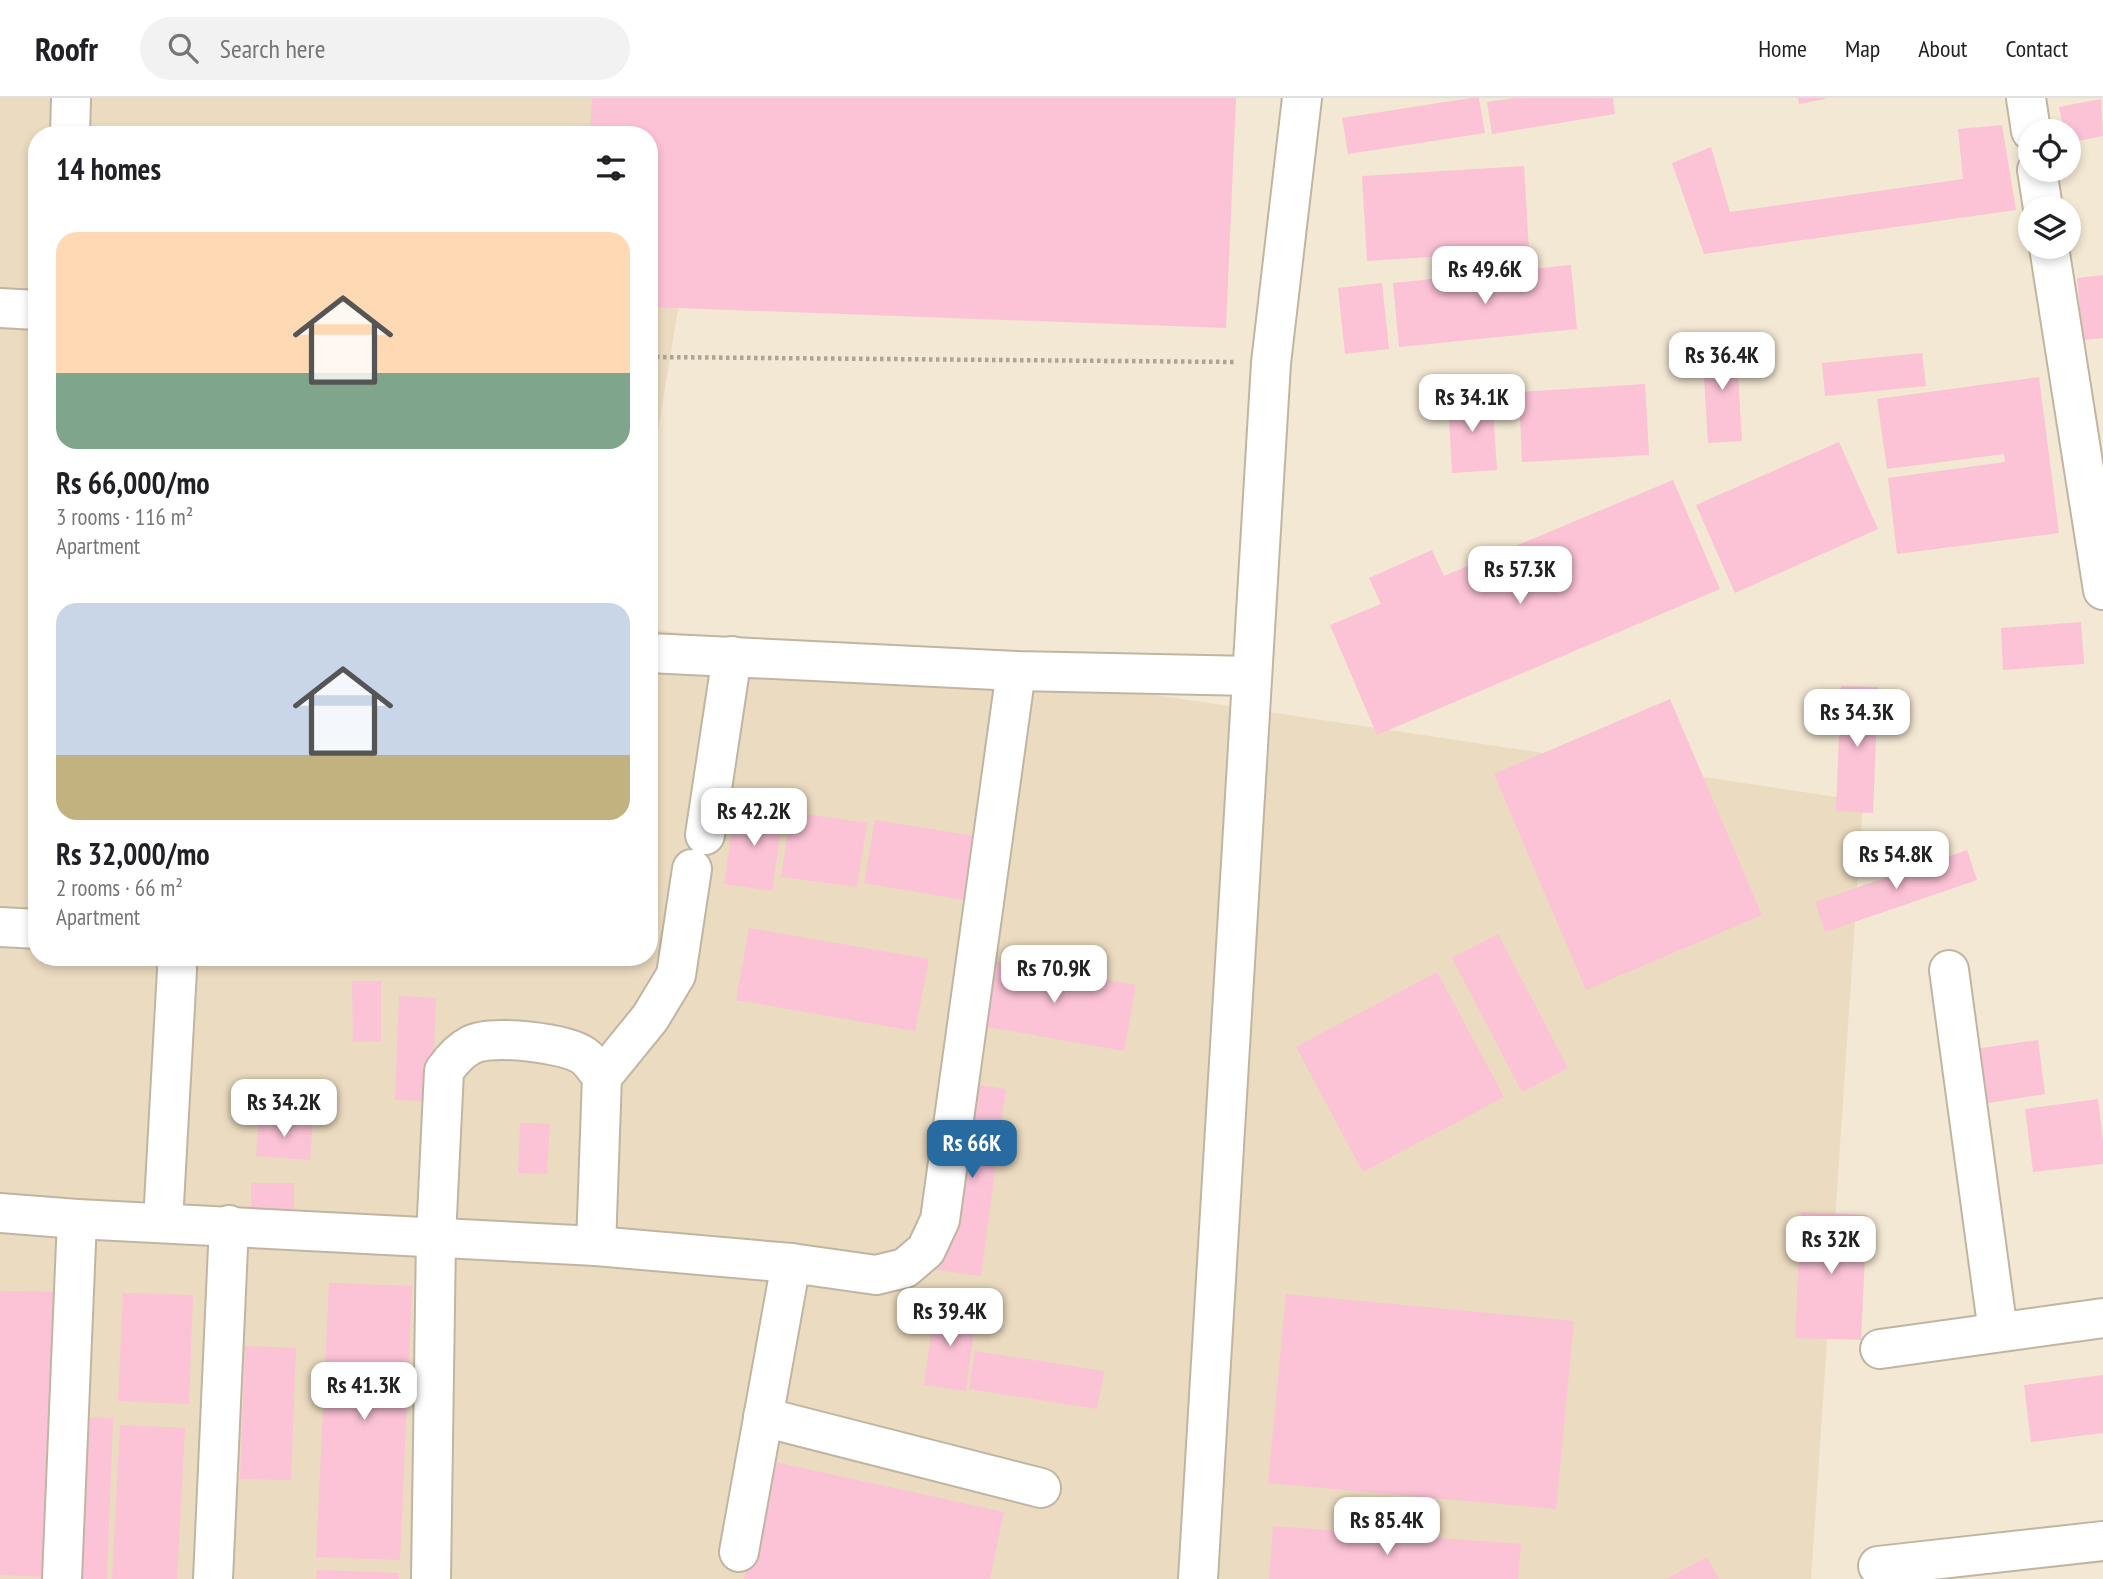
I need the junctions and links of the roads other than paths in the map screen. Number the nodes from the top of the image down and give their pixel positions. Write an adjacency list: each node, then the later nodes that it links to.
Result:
1 (71, 98): 5 (street)
2 (1302, 98): 13 (street)
3 (2025, 98): 4 (street)
4 (2029, 119)
5 (70, 126)
6 (2051, 259): 9 (street)
7 (0, 308): 8 (street)
8 (28, 310)
9 (2102, 574)
10 (658, 653): 11 (street)
11 (732, 656): 12 (street); 18 (street)
12 (1016, 671): 13 (street); 25 (street)
13 (1252, 676): 37 (street)
14 (0, 927): 15 (street)
15 (28, 929)
16 (177, 966): 21 (street)
17 (1949, 971): 27 (street)
18 (602, 1077): 23 (street); 24 (street)
19 (0, 1213): 20 (street)
20 (77, 1219): 21 (street); 34 (street)
21 (163, 1222): 22 (street)
22 (229, 1226): 23 (street); 35 (street)
23 (436, 1237): 24 (street); 36 (street)
24 (596, 1246): 25 (street)
25 (791, 1263): 29 (street)
26 (2103, 1318): 27 (street)
27 (1998, 1332): 28 (street)
28 (1880, 1349)
29 (763, 1418): 30 (street); 32 (street)
30 (1041, 1488)
31 (2103, 1541): 33 (street)
32 (739, 1552)
33 (1878, 1566)
34 (62, 1579)
35 (213, 1579)
36 (431, 1579)
37 (1198, 1579)

